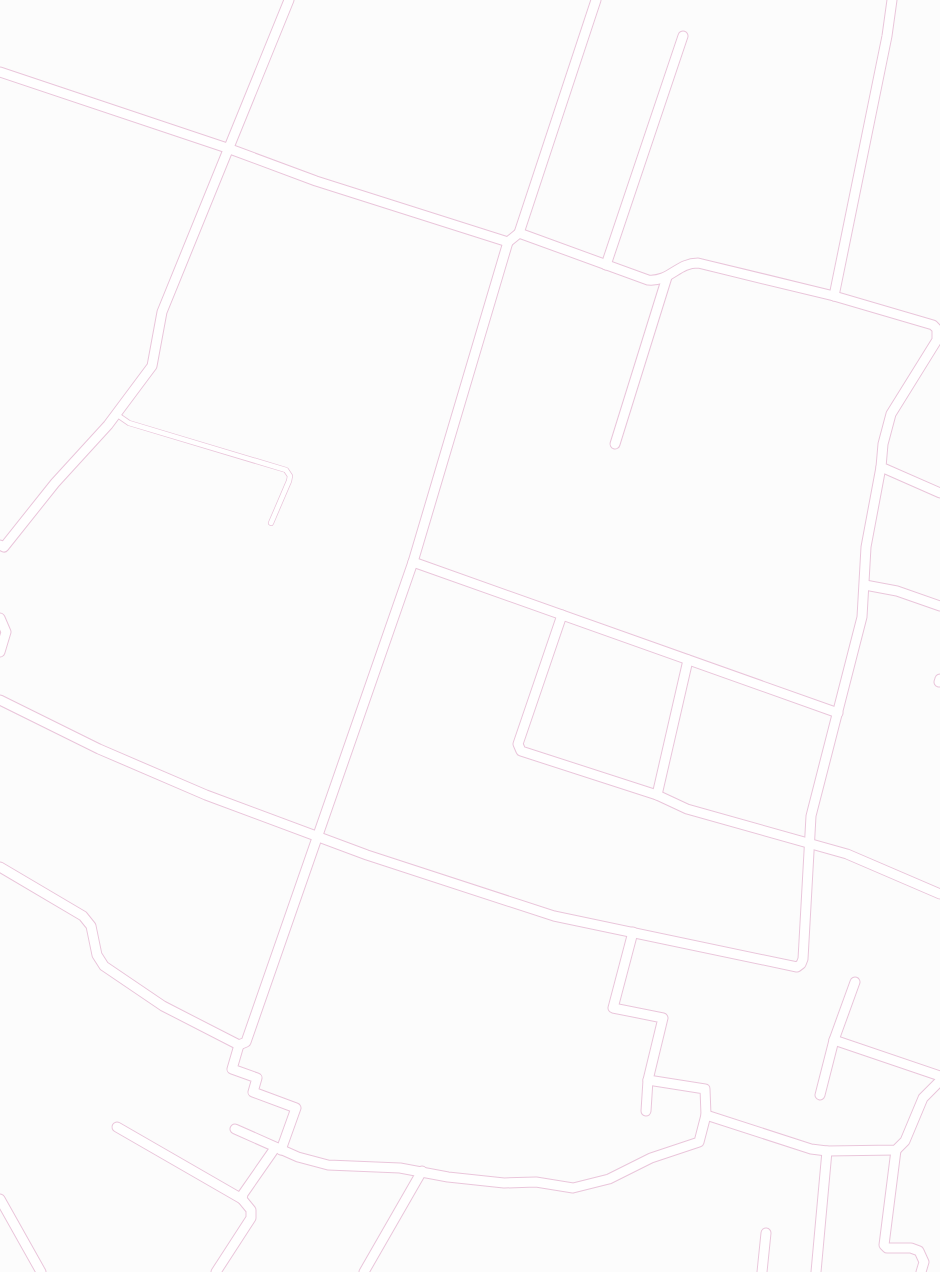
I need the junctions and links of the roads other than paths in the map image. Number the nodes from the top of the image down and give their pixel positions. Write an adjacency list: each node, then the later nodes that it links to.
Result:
1 (289, 0): 6 (street)
2 (596, 0): 7 (street)
3 (892, 0): 11 (street)
4 (682, 36): 9 (street)
5 (0, 72): 6 (street)
6 (230, 149): 8 (street); 12 (street)
7 (519, 233): 8 (street); 9 (street)
8 (508, 242): 18 (street)
9 (606, 265): 10 (street)
10 (667, 277): 11 (street); 13 (street)
11 (834, 296): 14 (street)
12 (116, 414): 16 (lane); 17 (street)
13 (615, 444)
14 (881, 467): 15 (street); 19 (street)
15 (940, 493)
16 (271, 523)
17 (1, 549)
18 (413, 562): 21 (street); 28 (street)
19 (865, 585): 20 (street); 26 (street)
20 (940, 606)
21 (562, 615): 24 (street); 27 (street)
22 (0, 618): 23 (street)
23 (0, 652)
24 (688, 660): 26 (street); 27 (street)
25 (0, 700): 28 (street)
26 (838, 713): 29 (street)
27 (657, 795): 29 (street)
28 (317, 836): 32 (street); 35 (street)
29 (809, 844): 31 (street); 32 (street)
30 (0, 867): 35 (street)
31 (940, 894)
32 (633, 932): 37 (street)
33 (855, 982): 34 (street)
34 (834, 1040): 36 (street); 39 (street)
35 (239, 1045): 44 (street)
36 (940, 1076)
37 (648, 1080): 40 (street); 41 (street)
38 (940, 1081): 45 (street)
39 (820, 1095)
40 (646, 1111)
41 (706, 1115): 46 (street); 47 (street)
42 (117, 1127): 49 (street)
43 (235, 1129): 44 (street)
44 (278, 1149): 47 (street); 49 (street)
45 (896, 1150): 46 (street); 56 (street)
46 (827, 1151): 55 (street)
47 (422, 1171): 53 (street)
48 (0, 1199): 51 (street)
49 (242, 1199): 52 (street)
50 (766, 1233): 54 (street)
51 (41, 1272)
52 (216, 1272)
53 (364, 1272)
54 (762, 1272)
55 (816, 1272)
56 (921, 1272)

